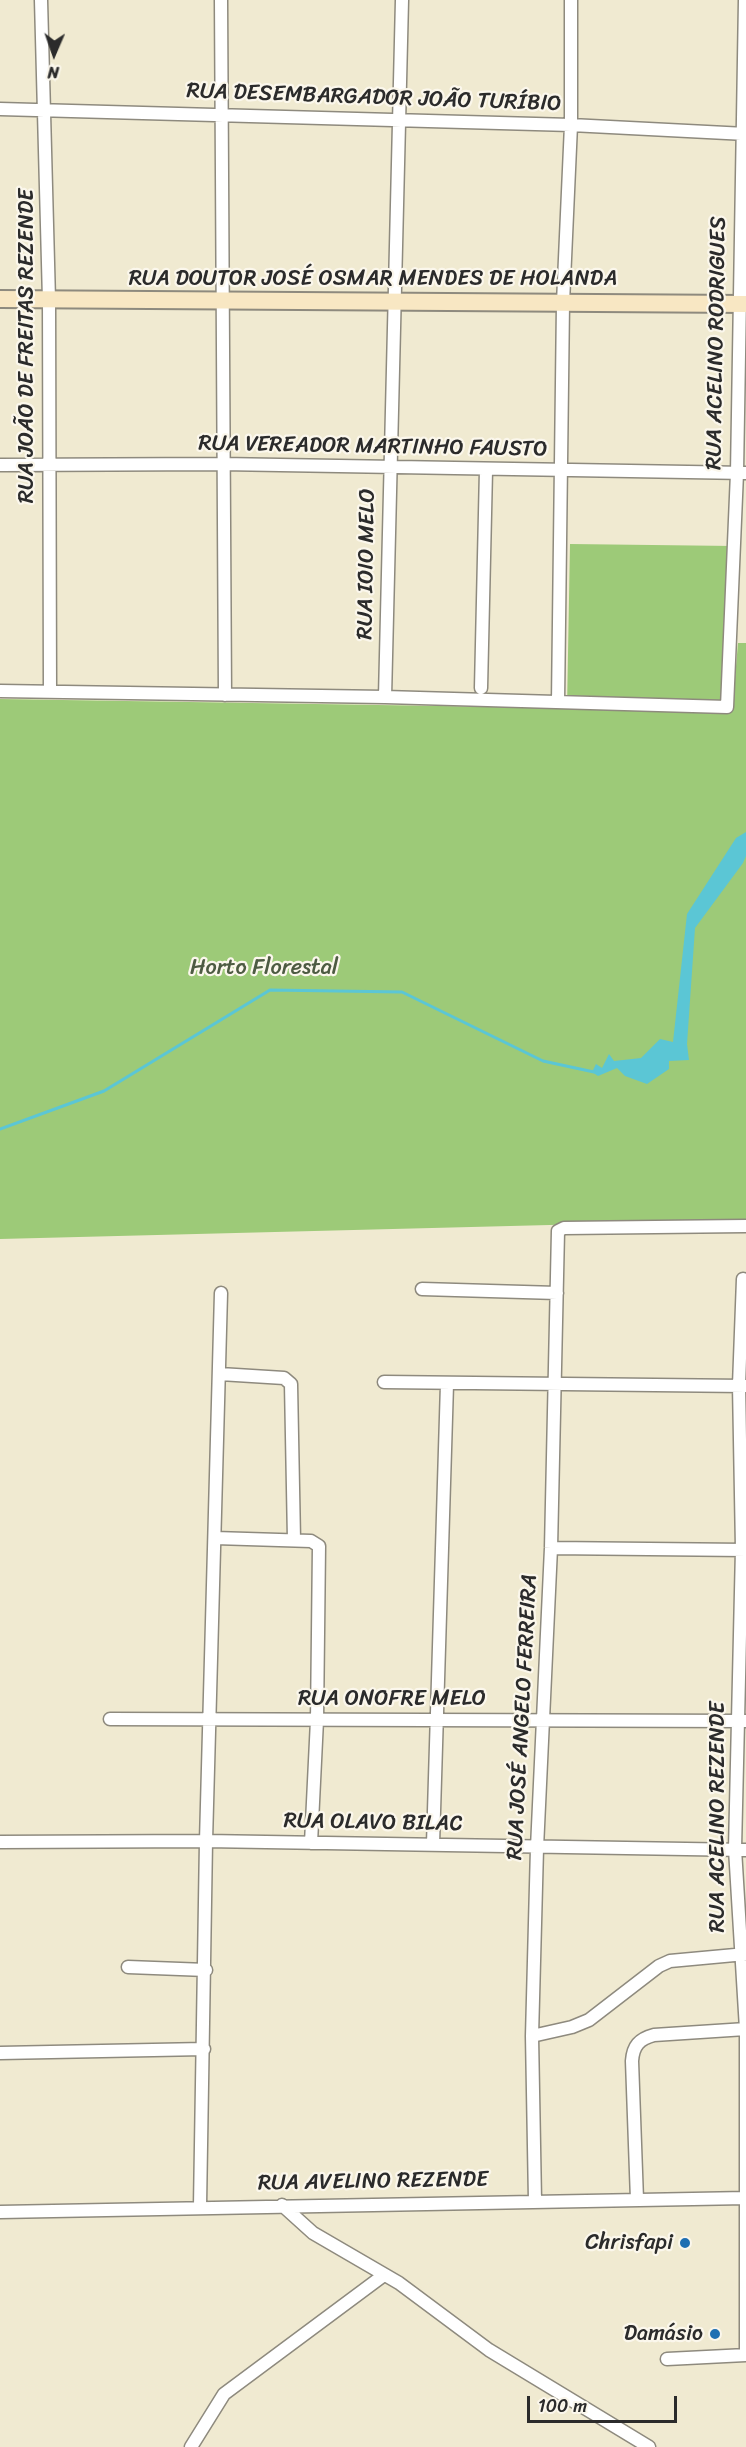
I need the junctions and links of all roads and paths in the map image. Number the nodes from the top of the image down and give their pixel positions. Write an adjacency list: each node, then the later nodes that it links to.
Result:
1 (41, 0): 7 (street, RUA JOÃO DE FREITAS REZENDE)
2 (221, 0): 8 (street)
3 (402, 0): 9 (street, RUA IOIO MELO)
4 (571, 0): 10 (street)
5 (744, 0): 11 (street, RUA ACELINO RODRIGUES)
6 (0, 109): 7 (street, RUA DESEMBARGADOR JOÃO TURÍBIO)
7 (45, 110): 8 (street, RUA DESEMBARGADOR JOÃO TURÍBIO); 13 (street, RUA JOÃO DE FREITAS REZENDE)
8 (222, 115): 9 (street, RUA DESEMBARGADOR JOÃO TURÍBIO); 14 (street)
9 (399, 121): 10 (street, RUA DESEMBARGADOR JOÃO TURÍBIO); 15 (street, RUA IOIO MELO)
10 (571, 126): 11 (street, RUA DESEMBARGADOR JOÃO TURÍBIO); 16 (street)
11 (744, 134): 17 (street, RUA ACELINO RODRIGUES)
12 (0, 299): 13 (street, RUA DOUTOR JOSÉ OSMAR MENDES DE HOLANDA)
13 (49, 300): 14 (street, RUA DOUTOR JOSÉ OSMAR MENDES DE HOLANDA); 20 (street, RUA JOÃO DE FREITAS REZENDE)
14 (221, 300): 15 (street, RUA DOUTOR JOSÉ OSMAR MENDES DE HOLANDA); 18 (street)
15 (394, 302): 16 (street, RUA DOUTOR JOSÉ OSMAR MENDES DE HOLANDA); 21 (street, RUA IOIO MELO)
16 (563, 303): 17 (street, RUA DOUTOR JOSÉ OSMAR MENDES DE HOLANDA); 23 (street)
17 (742, 304): 24 (street, RUA ACELINO RODRIGUES)
18 (222, 464): 20 (street, RUA VEREADOR MARTINHO FAUSTO); 21 (street, RUA VEREADOR MARTINHO FAUSTO); 28 (street)
19 (0, 465): 20 (street, RUA VEREADOR MARTINHO FAUSTO)
20 (48, 465): 27 (street, RUA JOÃO DE FREITAS REZENDE)
21 (391, 469): 22 (street, RUA VEREADOR MARTINHO FAUSTO); 29 (street, RUA IOIO MELO)
22 (486, 470): 23 (street, RUA VEREADOR MARTINHO FAUSTO); 25 (street)
23 (562, 471): 24 (street, RUA VEREADOR MARTINHO FAUSTO); 30 (street)
24 (741, 473): 30 (street, RUA ACELINO RODRIGUES)
25 (481, 688)
26 (0, 691): 27 (street)
27 (50, 692): 28 (street)
28 (225, 695): 29 (street)
29 (385, 697): 30 (street)
30 (558, 702)
31 (746, 1226): 35 (street, RUA JOSÉ ANGELO FERREIRA)
32 (742, 1279): 40 (street, RUA ACELINO REZENDE)
33 (422, 1289): 35 (street)
34 (220, 1293): 36 (street)
35 (557, 1293): 38 (street, RUA JOSÉ ANGELO FERREIRA)
36 (220, 1374): 41 (street); 42 (street)
37 (384, 1382): 39 (street)
38 (554, 1382): 39 (street); 40 (street); 43 (street, RUA JOSÉ ANGELO FERREIRA)
39 (447, 1383): 47 (street)
40 (743, 1385): 44 (street, RUA ACELINO REZENDE)
41 (215, 1538): 42 (street); 45 (street)
42 (294, 1540): 48 (street)
43 (551, 1548): 44 (street); 49 (street, RUA JOSÉ ANGELO FERREIRA)
44 (744, 1549): 50 (street, RUA ACELINO REZENDE)
45 (210, 1718): 46 (street, RUA ONOFRE MELO); 48 (street, RUA ONOFRE MELO); 51 (street)
46 (110, 1719)
47 (435, 1719): 48 (street, RUA ONOFRE MELO); 49 (street, RUA ONOFRE MELO); 54 (street)
48 (317, 1720): 53 (street)
49 (545, 1720): 50 (street, RUA ONOFRE MELO); 55 (street, RUA JOSÉ ANGELO FERREIRA)
50 (742, 1720): 56 (street, RUA ACELINO REZENDE)
51 (206, 1841): 52 (street, RUA OLAVO BILAC); 53 (street, RUA OLAVO BILAC); 59 (street)
52 (0, 1842)
53 (311, 1842): 54 (street, RUA OLAVO BILAC)
54 (432, 1844): 55 (street, RUA OLAVO BILAC)
55 (537, 1848): 56 (street, RUA OLAVO BILAC); 61 (street, RUA JOSÉ ANGELO FERREIRA)
56 (740, 1849): 57 (street, RUA ACELINO REZENDE)
57 (743, 1954): 60 (street, RUA ACELINO REZENDE); 61 (street)
58 (128, 1967): 59 (street)
59 (206, 1970): 62 (street)
60 (746, 2029): 64 (street, RUA ACELINO REZENDE); 65 (street)
61 (532, 2036): 66 (street, RUA JOSÉ ANGELO FERREIRA)
62 (204, 2049): 63 (street); 68 (street)
63 (0, 2053)
64 (745, 2198): 65 (street, RUA AVELINO REZENDE); 71 (street, RUA ACELINO REZENDE)
65 (637, 2200): 66 (street, RUA AVELINO REZENDE)
66 (535, 2201): 67 (street, RUA AVELINO REZENDE)
67 (282, 2205): 68 (street, RUA AVELINO REZENDE); 70 (street)
68 (201, 2206): 69 (street, RUA AVELINO REZENDE)
69 (0, 2212)
70 (384, 2275): 73 (street); 74 (street)
71 (746, 2355): 72 (street)
72 (667, 2359)
73 (191, 2447)
74 (649, 2447)

